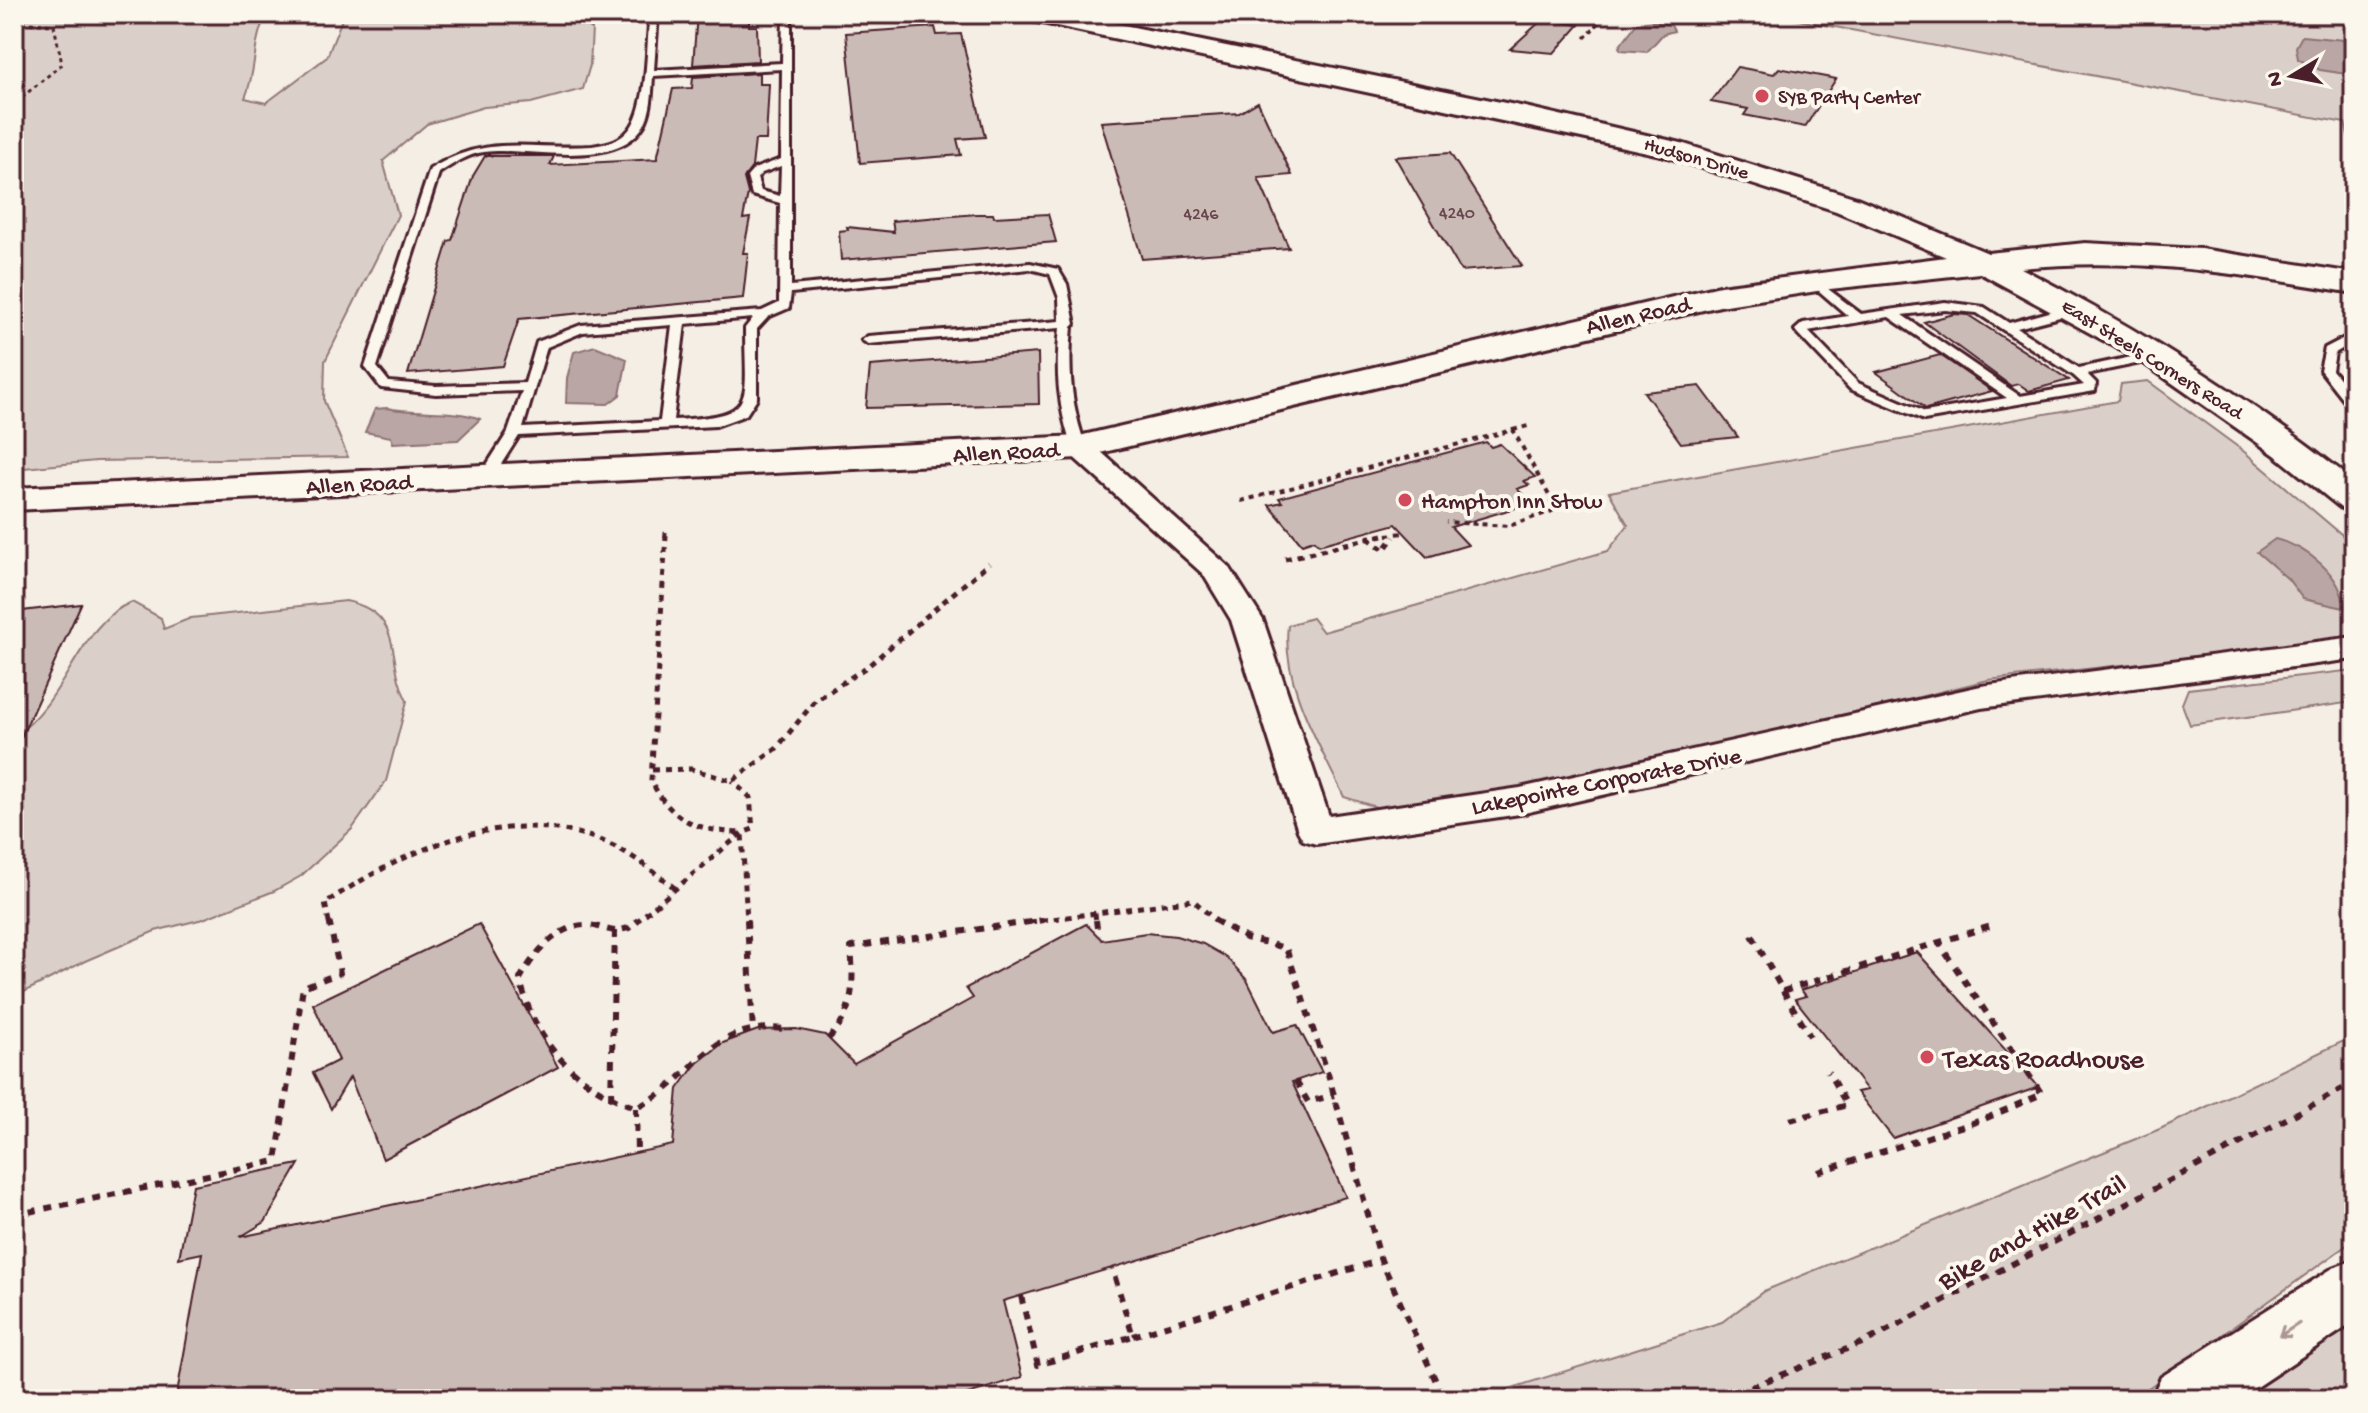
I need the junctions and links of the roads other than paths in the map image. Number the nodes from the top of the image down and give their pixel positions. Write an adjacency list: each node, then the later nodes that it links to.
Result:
1 (654, 14): 5 (lane)
2 (787, 14): 4 (lane)
3 (1033, 14): 8 (main road, Hudson Drive)
4 (787, 66): 5 (lane); 6 (lane)
5 (647, 73): 23 (lane)
6 (786, 161): 7 (lane); 7 (lane)
7 (786, 201): 11 (lane)
8 (1979, 262): 9 (main road, Allen Road); 10 (main road, Hudson Drive); 12 (main road, East Steels Corners Road)
9 (1815, 282): 15 (lane); 28 (main road, Allen Road)
10 (2354, 283)
11 (785, 290): 13 (lane); 17 (lane)
12 (2075, 309): 18 (lane); 21 (main road, East Steels Corners Road)
13 (764, 314): 16 (lane); 26 (lane)
14 (1892, 314): 15 (lane); 18 (lane); 24 (lane)
15 (1858, 318): 24 (lane)
16 (679, 321): 23 (lane); 26 (lane)
17 (1069, 324): 19 (lane); 28 (lane)
18 (2009, 327): 22 (lane)
19 (868, 340)
20 (2351, 340): 25 (lane)
21 (2155, 356): 22 (lane); 31 (main road, East Steels Corners Road)
22 (2077, 372): 24 (lane)
23 (530, 387): 27 (lane)
24 (2019, 401)
25 (2354, 404)
26 (666, 424): 27 (lane)
27 (515, 432): 29 (lane)
28 (1079, 447): 29 (main road, Allen Road); 32 (street, Lakepointe Corporate Drive)
29 (486, 477): 30 (main road, Allen Road)
30 (14, 499)
31 (2354, 500)
32 (2354, 648)
33 (2354, 1288): 34 (main road, one-way to 34)
34 (2183, 1399)

